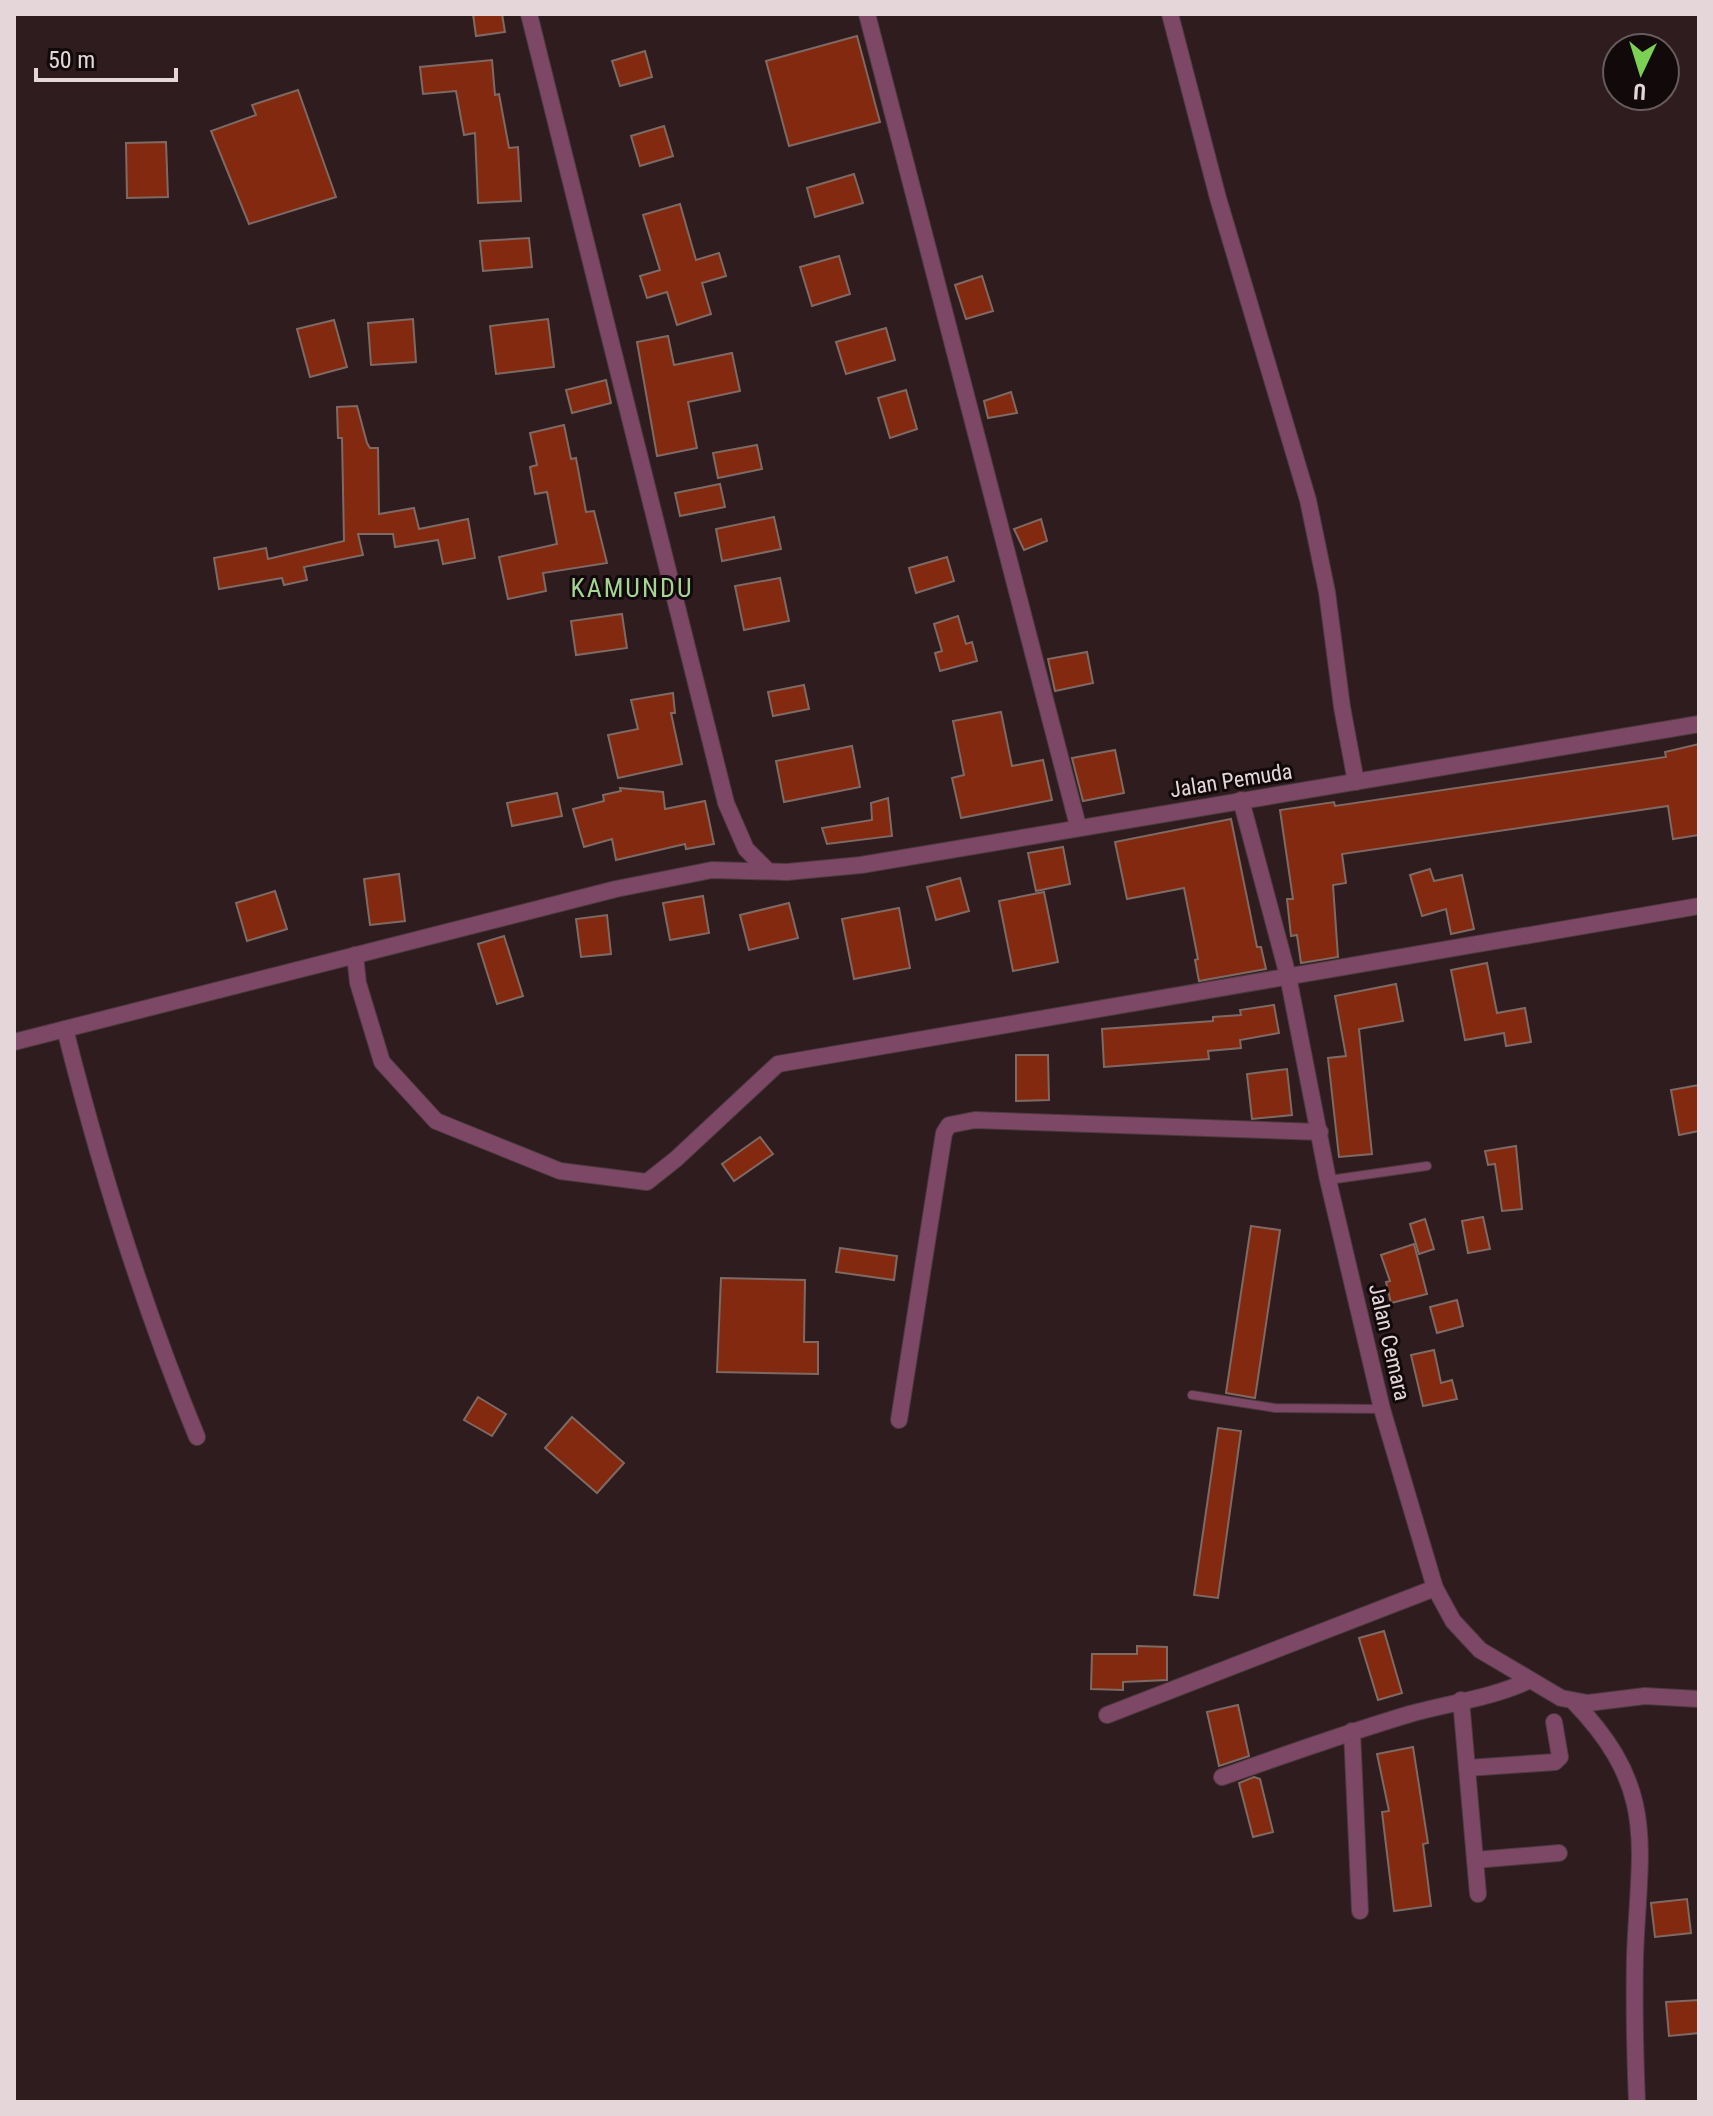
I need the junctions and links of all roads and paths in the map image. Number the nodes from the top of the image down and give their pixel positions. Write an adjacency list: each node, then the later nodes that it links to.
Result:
1 (529, 14): 8 (street)
2 (867, 14): 7 (street)
3 (1170, 14): 5 (street)
4 (1699, 724): 5 (street, Jalan Pemuda)
5 (1356, 782): 6 (street, Jalan Pemuda)
6 (1241, 800): 7 (street, Jalan Pemuda); 11 (street, Jalan Cemara)
7 (1078, 826): 8 (street, Jalan Pemuda)
8 (768, 871): 10 (street, Jalan Pemuda)
9 (1699, 906): 11 (street)
10 (355, 955): 11 (street); 12 (street, Jalan Pemuda)
11 (1288, 976): 14 (street, Jalan Cemara)
12 (65, 1029): 13 (street, Jalan Pemuda); 20 (street)
13 (14, 1042)
14 (1320, 1132): 16 (street, Jalan Cemara); 19 (street)
15 (1427, 1166): 16 (lane)
16 (1328, 1180): 18 (street, Jalan Cemara)
17 (1192, 1395): 18 (lane)
18 (1382, 1409): 21 (street, Jalan Cemara)
19 (899, 1420)
20 (197, 1437)
21 (1435, 1588): 22 (street, Jalan Cemara); 26 (street)
22 (1528, 1681): 24 (street); 25 (street, Jalan Cemara)
23 (1699, 1699): 25 (street, Jalan Cemara)
24 (1461, 1700): 28 (street); 29 (street)
25 (1574, 1702): 35 (street)
26 (1107, 1715)
27 (1554, 1722): 29 (street)
28 (1352, 1731): 30 (street); 34 (street)
29 (1467, 1768): 32 (street)
30 (1222, 1777)
31 (1559, 1853): 32 (street)
32 (1475, 1860): 33 (street)
33 (1478, 1894)
34 (1360, 1911)
35 (1637, 2102)

